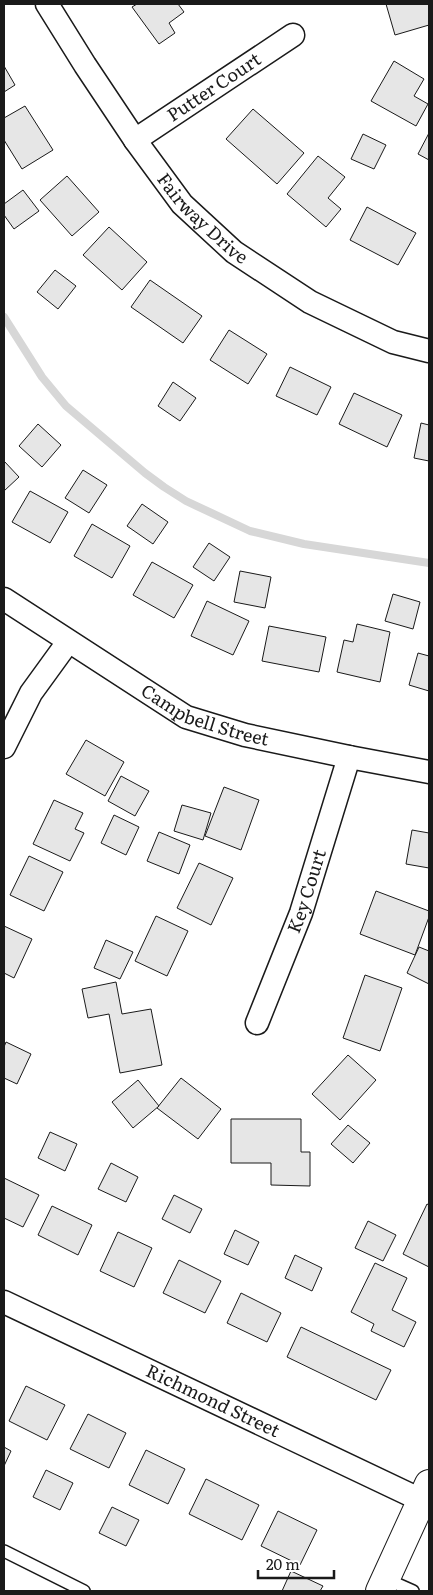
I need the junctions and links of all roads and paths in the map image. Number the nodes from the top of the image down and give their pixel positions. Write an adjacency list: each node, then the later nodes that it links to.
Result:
1 (47, 4): 3 (street, Fairway Drive)
2 (294, 35): 3 (street, Putter Court)
3 (135, 140): 4 (street, Fairway Drive)
4 (429, 351)
5 (4, 599): 6 (street, Campbell Street)
6 (68, 642): 7 (street); 8 (street, Campbell Street)
7 (4, 746)
8 (349, 757): 9 (street, Campbell Street); 10 (street, Key Court)
9 (429, 772)
10 (257, 1023)
11 (4, 1302): 12 (street, Richmond Street)
12 (427, 1497): 14 (street)
13 (4, 1552): 15 (lane)
14 (383, 1585): 16 (lane)
15 (84, 1591)
16 (413, 1591)

